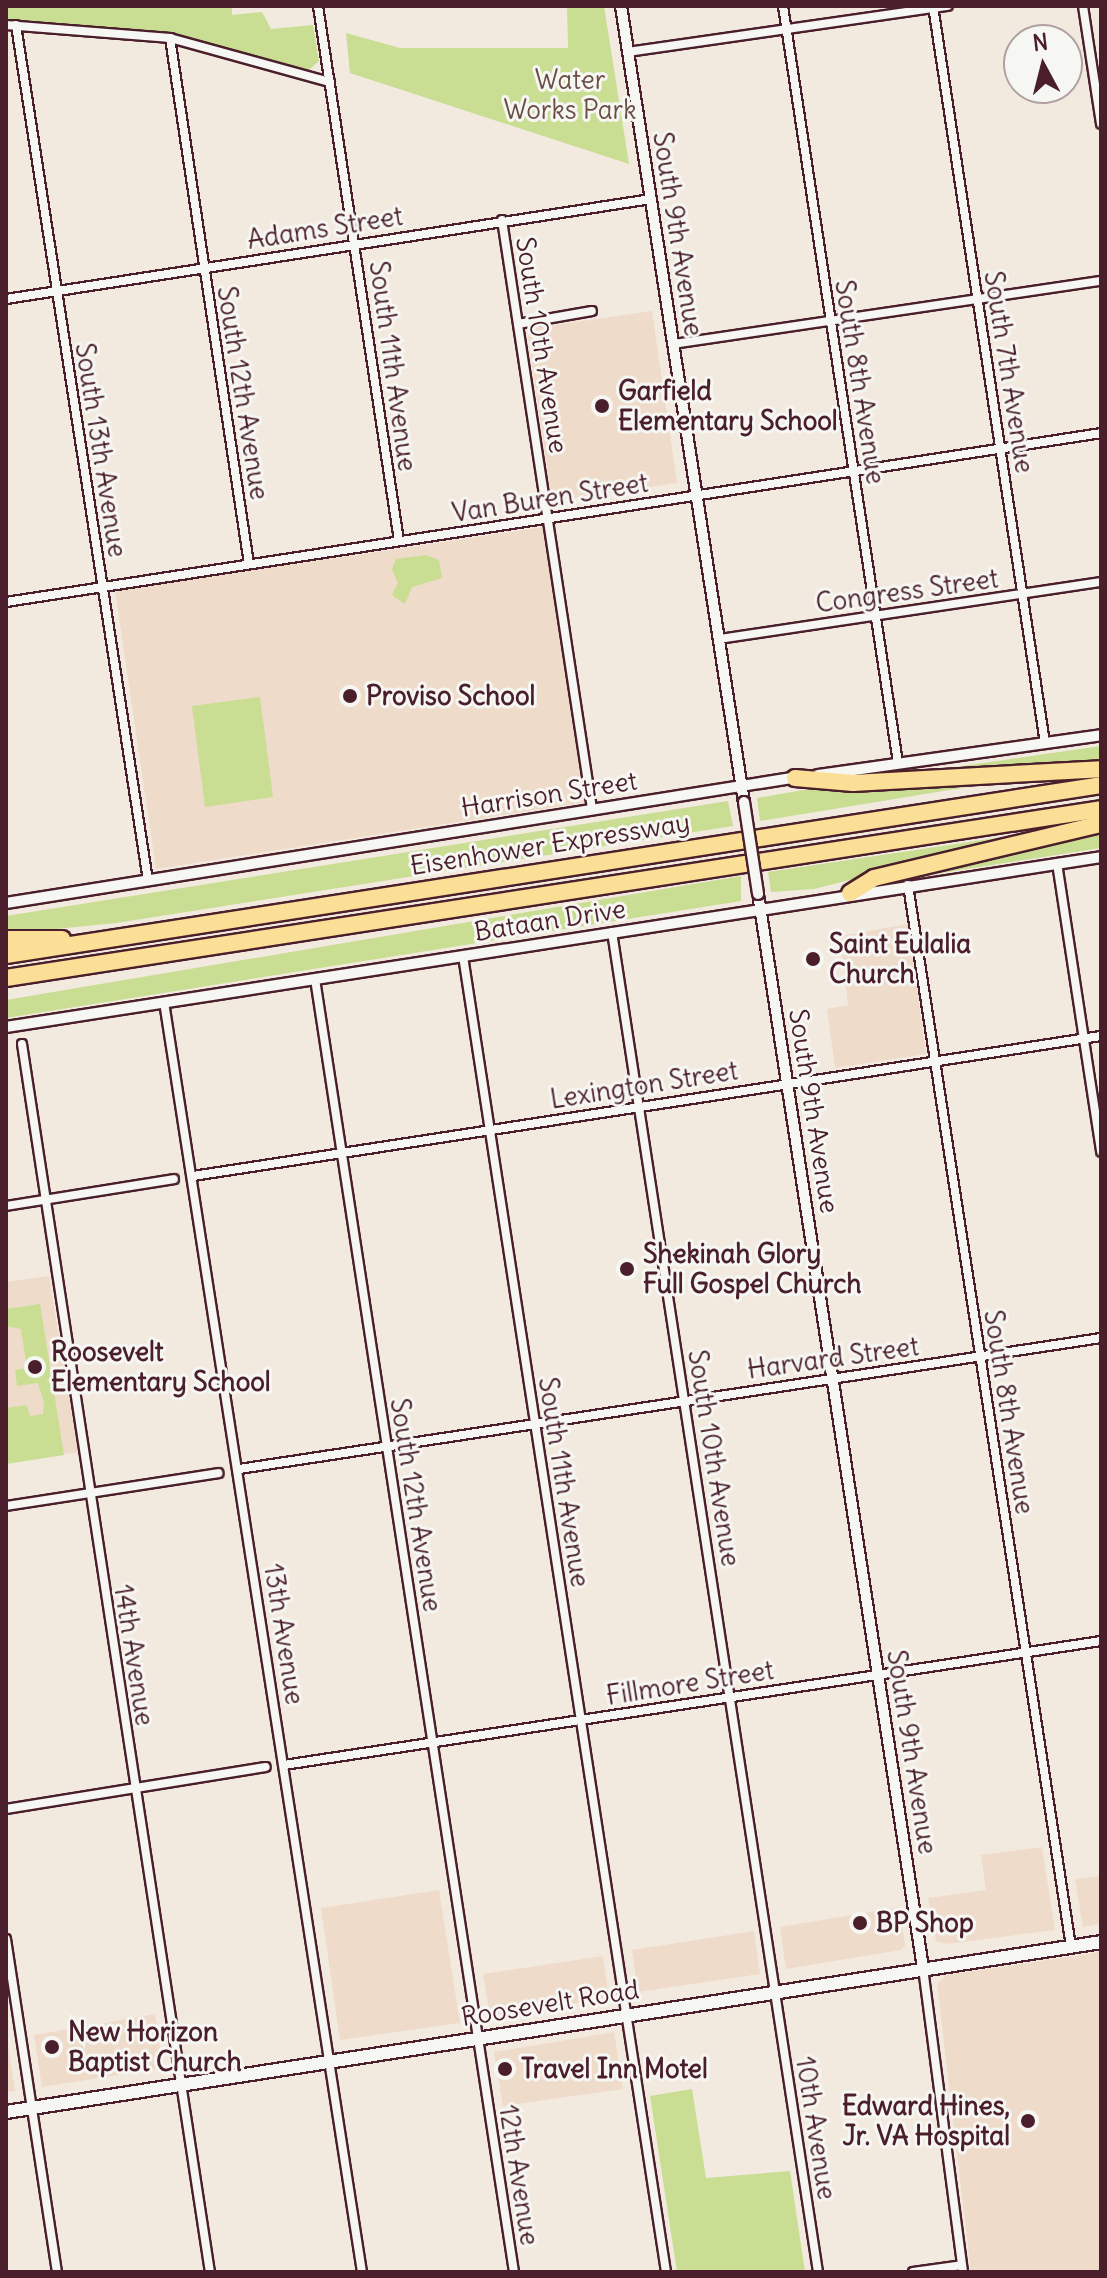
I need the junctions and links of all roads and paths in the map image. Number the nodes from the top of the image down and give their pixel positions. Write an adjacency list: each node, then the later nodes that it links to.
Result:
1 (318, 6): 11 (street, South 11th Avenue)
2 (621, 6): 10 (street, South 9th Avenue)
3 (783, 6): 8 (street, South 8th Avenue)
4 (948, 6): 6 (street)
5 (1083, 6): 12 (street)
6 (933, 7): 8 (street); 20 (street, South 7th Avenue)
7 (11, 25): 9 (street); 18 (street, South 13th Avenue)
8 (786, 27): 10 (street); 22 (street, South 8th Avenue)
9 (170, 38): 11 (street); 16 (street, South 12th Avenue)
10 (628, 52): 13 (street, South 9th Avenue)
11 (330, 82): 15 (street, South 11th Avenue)
12 (1101, 124)
13 (651, 199): 14 (street, Adams Street); 24 (street, South 9th Avenue)
14 (502, 220): 15 (street, Adams Street); 23 (street, South 10th Avenue)
15 (354, 244): 16 (street, Adams Street); 30 (street, South 11th Avenue)
16 (204, 267): 18 (street, Adams Street); 31 (street, South 12th Avenue)
17 (1101, 281): 20 (street)
18 (56, 292): 19 (street, Adams Street); 33 (street, South 13th Avenue)
19 (6, 299)
20 (978, 299): 22 (street); 26 (street, South 7th Avenue)
21 (592, 311): 23 (street)
22 (831, 321): 24 (street); 27 (street, South 8th Avenue)
23 (518, 324): 29 (street, South 10th Avenue)
24 (673, 344): 28 (street, South 9th Avenue)
25 (1101, 433): 26 (street, Van Buren Street)
26 (1000, 449): 27 (street, Van Buren Street); 34 (street, South 7th Avenue)
27 (854, 471): 28 (street, Van Buren Street); 36 (street, South 8th Avenue)
28 (696, 496): 29 (street, Van Buren Street); 37 (street, South 9th Avenue)
29 (547, 519): 30 (street, Van Buren Street); 45 (street, South 10th Avenue)
30 (399, 541): 31 (street, Van Buren Street)
31 (249, 564): 33 (street, Van Buren Street)
32 (1101, 582): 34 (street, Congress Street)
33 (103, 587): 35 (street, Van Buren Street); 50 (street, South 13th Avenue)
34 (1022, 594): 36 (street, Congress Street); 39 (street, South 7th Avenue)
35 (6, 602)
36 (876, 616): 37 (street, Congress Street); 40 (street, South 8th Avenue)
37 (719, 639): 43 (street, South 9th Avenue)
38 (1101, 735): 39 (street, Harrison Street)
39 (1045, 743): 40 (street, Harrison Street)
40 (898, 763): 42 (street, Harrison Street)
41 (1101, 769): 42 (highway)
42 (795, 778): 43 (street, Harrison Street)
43 (741, 785): 45 (street, Harrison Street); 54 (street, South 9th Avenue, bridge)
44 (1101, 785): 57 (highway, Eisenhower Expressway)
45 (592, 809): 50 (street, Harrison Street)
46 (1101, 809): 60 (highway, Eisenhower Expressway)
47 (1101, 824): 52 (highway)
48 (1101, 857): 49 (street, Bataan Drive)
49 (1057, 863): 51 (street, Bataan Drive); 65 (street)
50 (148, 881): 53 (street, Harrison Street)
51 (908, 885): 52 (street, Bataan Drive); 67 (street, South 8th Avenue)
52 (850, 893): 54 (street, Bataan Drive)
53 (6, 903)
54 (760, 907): 55 (street, Bataan Drive); 68 (street, South 9th Avenue)
55 (612, 932): 59 (street, Bataan Drive); 69 (street, South 10th Avenue)
56 (6, 939): 57 (highway)
57 (88, 942): 58 (highway, Eisenhower Expressway)
58 (6, 955)
59 (463, 956): 61 (street, Bataan Drive); 70 (street, South 11th Avenue)
60 (6, 978)
61 (315, 979): 62 (street, Bataan Drive); 72 (street, South 12th Avenue)
62 (164, 1002): 63 (street, Bataan Drive); 73 (street, 13th Avenue)
63 (6, 1027)
64 (1101, 1036): 65 (street, Lexington Street)
65 (1084, 1038): 67 (street, Lexington Street); 71 (street)
66 (22, 1044): 75 (street, 14th Avenue)
67 (935, 1061): 68 (street, Lexington Street); 78 (street, South 8th Avenue)
68 (788, 1083): 69 (street, Lexington Street); 79 (street, South 9th Avenue)
69 (639, 1106): 70 (street, Lexington Street); 80 (street, South 10th Avenue)
70 (490, 1130): 72 (street, Lexington Street); 81 (street, South 11th Avenue)
71 (1101, 1152)
72 (342, 1154): 73 (street, Lexington Street); 82 (street, South 12th Avenue)
73 (193, 1176): 83 (street, 13th Avenue)
74 (174, 1179): 75 (street)
75 (44, 1200): 76 (street); 85 (street, 14th Avenue)
76 (6, 1206)
77 (1101, 1338): 78 (street, Harvard Street)
78 (981, 1356): 79 (street, Harvard Street); 88 (street, South 8th Avenue)
79 (833, 1378): 80 (street, Harvard Street); 89 (street, South 9th Avenue)
80 (684, 1400): 81 (street, Harvard Street); 90 (street, South 10th Avenue)
81 (535, 1423): 82 (street, Harvard Street); 91 (street, South 11th Avenue)
82 (387, 1447): 83 (street, Harvard Street); 92 (street, South 12th Avenue)
83 (239, 1469): 93 (street, 13th Avenue)
84 (218, 1473): 85 (street)
85 (89, 1493): 86 (street); 95 (street, 14th Avenue)
86 (6, 1506)
87 (1101, 1641): 88 (street, Fillmore Street)
88 (1026, 1652): 89 (street, Fillmore Street); 99 (street, South 8th Avenue)
89 (878, 1674): 90 (street, Fillmore Street); 100 (street, South 9th Avenue)
90 (731, 1697): 91 (street, Fillmore Street); 101 (street, South 10th Avenue)
91 (581, 1720): 92 (street, Fillmore Street); 102 (street, South 11th Avenue)
92 (432, 1742): 93 (street, Fillmore Street); 103 (street, South 12th Avenue)
93 (284, 1765): 104 (street, 13th Avenue)
94 (266, 1767): 95 (street)
95 (135, 1789): 96 (street); 105 (street, 14th Avenue)
96 (6, 1809)
97 (6, 1939): 106 (street)
98 (1101, 1942): 99 (main road, Roosevelt Road)
99 (1071, 1946): 100 (main road, Roosevelt Road)
100 (923, 1968): 101 (main road, Roosevelt Road); 108 (street, South 9th Avenue)
101 (775, 1991): 102 (main road, Roosevelt Road); 114 (street, 10th Avenue)
102 (626, 2014): 103 (main road, Roosevelt Road); 113 (street, South 11th Avenue)
103 (477, 2037): 104 (main road, Roosevelt Road); 112 (street, 12th Avenue)
104 (330, 2061): 105 (main road, Roosevelt Road); 111 (street, 13th Avenue)
105 (181, 2084): 106 (main road, Roosevelt Road); 110 (street, 14th Avenue)
106 (31, 2108): 107 (main road, Roosevelt Road); 109 (street)
107 (6, 2112)
108 (963, 2268): 115 (street)
109 (57, 2272)
110 (210, 2272)
111 (362, 2272)
112 (514, 2272)
113 (666, 2272)
114 (818, 2272)
115 (913, 2272)

